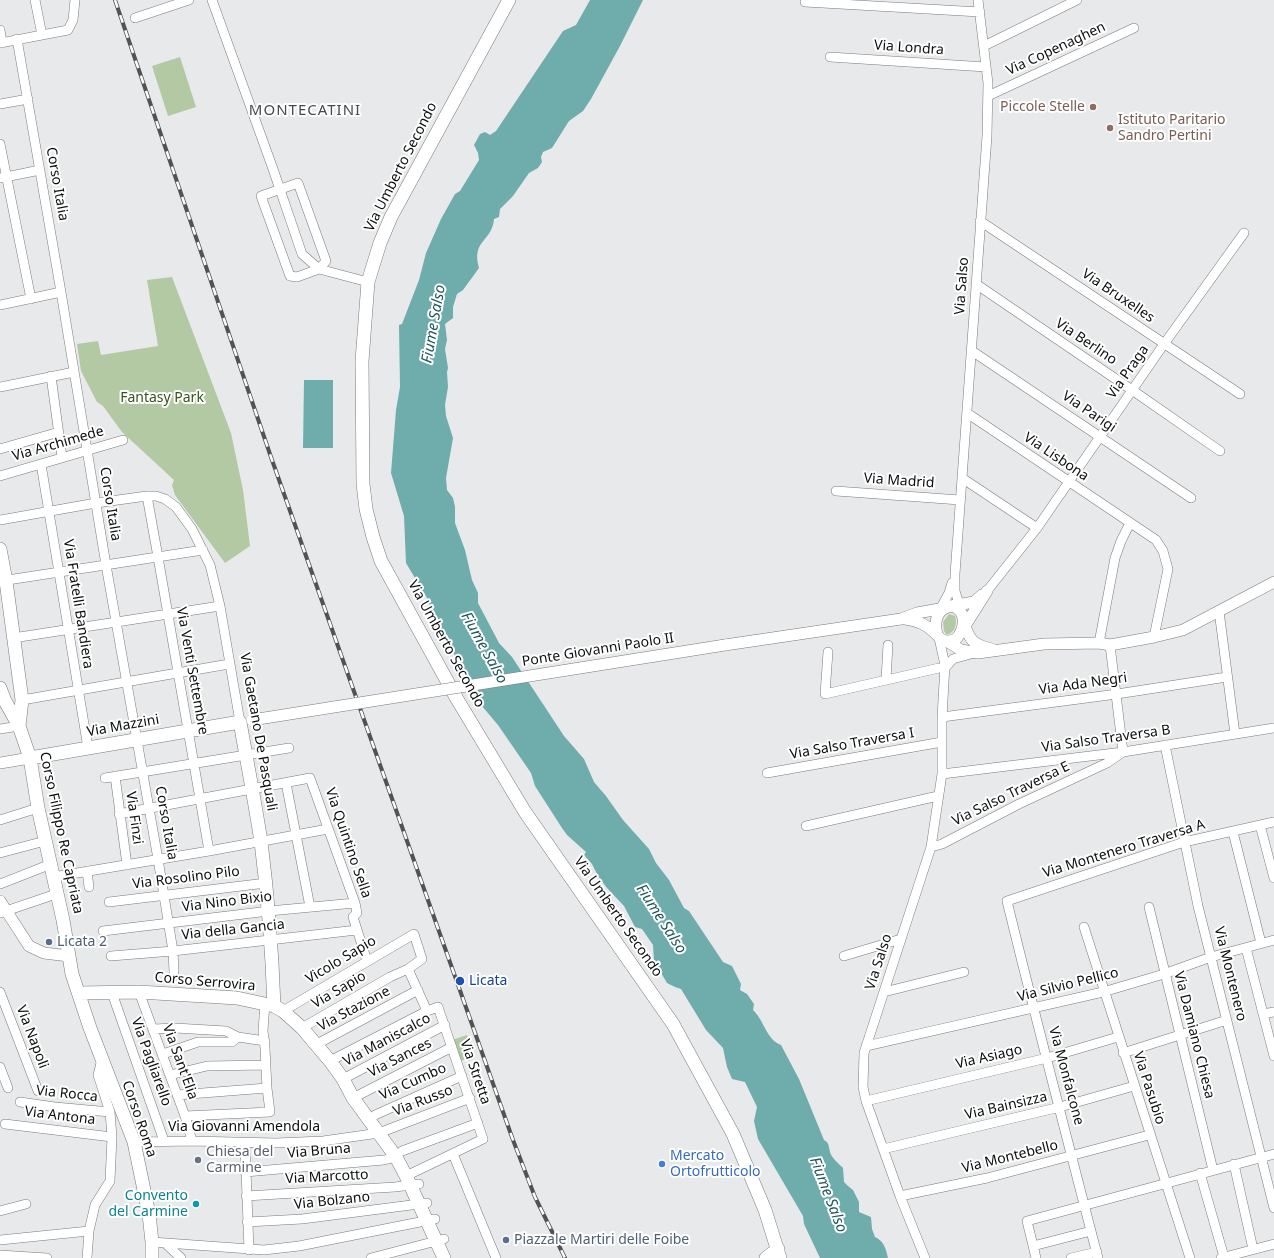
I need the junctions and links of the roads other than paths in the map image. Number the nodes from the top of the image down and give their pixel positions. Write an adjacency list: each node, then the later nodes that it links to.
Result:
1 (35, 0): 13 (street)
2 (75, 0): 13 (street)
3 (189, 0): 10 (street)
4 (212, 0): 25 (street)
5 (509, 0): 29 (main road, Via Umberto Secondo)
6 (978, 0): 9 (street, Via Salso)
7 (1077, 0): 16 (street)
8 (805, 2): 9 (street)
9 (980, 12): 16 (street, Via Salso)
10 (135, 18)
11 (1134, 28): 19 (street, Via Copenaghen)
12 (0, 30): 15 (street)
13 (42, 35): 14 (street)
14 (17, 40): 15 (street); 20 (street, Corso Italia)
15 (1, 43)
16 (984, 46): 18 (street, Via Salso)
17 (830, 57): 18 (street, Via Londra)
18 (986, 67): 19 (street, Via Salso)
19 (988, 96): 26 (street, Via Salso)
20 (28, 99): 21 (street); 23 (street, Corso Italia)
21 (0, 104)
22 (0, 144): 24 (street)
23 (40, 170): 24 (street); 31 (street, Corso Italia)
24 (3, 177): 32 (street)
25 (280, 189): 28 (street); 28 (street); 28 (street)
26 (980, 221): 30 (street, Via Salso); 34 (street, Via Bruxelles)
27 (1244, 233): 34 (street, Via Praga)
28 (319, 269): 29 (street)
29 (368, 282): 265 (main road, Via Umberto Secondo)
30 (976, 284): 35 (street, Via Salso); 39 (street, Via Berlino)
31 (61, 292): 32 (street); 36 (street, Corso Italia)
32 (31, 299): 33 (street)
33 (0, 304)
34 (1164, 344): 39 (street, Via Praga); 40 (street, Via Bruxelles)
35 (972, 351): 41 (street, Via Salso); 43 (street, Via Parigi)
36 (74, 372): 37 (street); 46 (street, Corso Italia)
37 (51, 376): 38 (street); 42 (street)
38 (0, 387)
39 (1132, 390): 43 (street, Via Praga); 47 (street, Via Berlino)
40 (1240, 394)
41 (967, 413): 51 (street, Via Salso); 52 (street, Via Lisbona)
42 (59, 432): 45 (street); 48 (street)
43 (1100, 436): 52 (street, Via Praga); 55 (street, Via Parigi)
44 (123, 440): 46 (street, Via Archimede)
45 (0, 449)
46 (88, 450): 48 (street, Via Archimede); 57 (street, Corso Italia)
47 (1220, 451)
48 (62, 457): 49 (street, Via Archimede)
49 (41, 464): 50 (street, Via Archimede); 58 (street, Via Fratelli Bandiera)
50 (0, 476)
51 (962, 478): 56 (street, Via Salso); 61 (street)
52 (1068, 482): 60 (street, Via Lisbona); 61 (street, Via Praga)
53 (836, 491): 56 (street, Via Madrid)
54 (146, 496): 57 (street, Via Gaetano De Pasquali); 63 (street, Via Gaetano De Pasquali); 64 (street, Via Venti Settembre)
55 (1191, 498)
56 (960, 500): 67 (street, Via Salso)
57 (96, 503): 58 (street, Via Gaetano De Pasquali); 65 (street, Corso Italia)
58 (48, 511): 59 (street, Via Gaetano De Pasquali); 66 (street, Via Fratelli Bandiera)
59 (0, 520)
60 (1130, 523): 78 (street, Via Lisbona); 81 (street)
61 (1037, 528): 70 (street, Via Praga)
62 (0, 549): 68 (main road, Corso Filippo Re Capriata)
63 (203, 550): 64 (street); 71 (street, Via Gaetano De Pasquali)
64 (158, 557): 65 (street); 73 (street, Via Venti Settembre)
65 (106, 565): 66 (street); 76 (street, Corso Italia)
66 (58, 573): 68 (street); 77 (street, Via Fratelli Bandiera)
67 (955, 574): 74 (street); 74 (street)
68 (3, 581): 79 (main road, Corso Filippo Re Capriata)
69 (1274, 582): 72 (street)
70 (987, 590): 74 (street); 74 (street)
71 (220, 606): 73 (street); 87 (street, Via Gaetano De Pasquali)
72 (1219, 611): 78 (street); 90 (street)
73 (168, 613): 76 (street); 89 (street, Via Venti Settembre)
74 (954, 614): 75 (street); 80 (street); 80 (street); 84 (street)
75 (900, 619): 80 (street); 99 (street, Ponte Giovanni Paolo II, bridge)
76 (116, 622): 77 (street); 92 (street, Corso Italia)
77 (68, 630): 79 (street); 94 (street, Via Fratelli Bandiera)
78 (1154, 637): 82 (street)
79 (13, 638): 96 (main road, Corso Filippo Re Capriata)
80 (947, 640): 86 (street); 88 (street); 88 (street)
81 (1098, 643): 82 (street); 84 (street)
82 (1110, 644): 95 (street)
83 (888, 645): 91 (street)
84 (996, 650): 86 (street)
85 (828, 652): 91 (street)
86 (978, 652): 88 (street)
87 (229, 664): 89 (street); 99 (street, Via Gaetano De Pasquali)
88 (945, 666): 91 (street); 98 (street, Via Salso)
89 (178, 673): 92 (street); 103 (street, Via Venti Settembre)
90 (1227, 677): 95 (street, Via Ada Negri); 104 (street)
91 (886, 679)
92 (126, 682): 94 (street); 105 (street, Corso Italia)
93 (0, 688): 97 (main road, Corso Filippo Re Capriata)
94 (78, 690): 96 (street); 108 (street, Via Fratelli Bandiera)
95 (1116, 694): 98 (street, Via Ada Negri); 110 (street)
96 (22, 700): 100 (main road, Corso Filippo Re Capriata)
97 (3, 701): 100 (main road, Corso Filippo Re Capriata)
98 (942, 717): 106 (street, Via Salso)
99 (246, 721): 103 (main road, Via Mazzini); 111 (main road, Via Gaetano De Pasquali)
100 (19, 726): 102 (street); 112 (main road, Corso Filippo Re Capriata)
101 (1274, 728): 104 (street, Via Salso Traversa B)
102 (0, 729)
103 (188, 731): 105 (main road, Via Mazzini); 114 (street, Via Venti Settembre)
104 (1235, 734): 107 (street, Via Salso Traversa B)
105 (137, 740): 108 (main road, Via Mazzini); 115 (street, Corso Italia)
106 (942, 742): 116 (street, Via Salso Traversa I); 117 (street, Via Salso)
107 (1165, 745): 110 (street, Via Salso Traversa B); 136 (street, Via Montenero)
108 (88, 748): 112 (main road, Via Mazzini)
109 (289, 748): 111 (street)
110 (1123, 752): 117 (street, Via Salso Traversa B); 137 (street, Via Salso Traversa E)
111 (246, 755): 114 (street); 121 (main road, Via Gaetano De Pasquali)
112 (30, 758): 113 (street, Via Mazzini); 124 (main road, Corso Filippo Re Capriata)
113 (0, 763)
114 (194, 763): 115 (street); 123 (street, Via Venti Settembre)
115 (142, 772): 118 (street); 125 (street, Corso Italia)
116 (767, 773)
117 (942, 774): 122 (street, Via Salso)
118 (115, 776): 119 (street); 126 (street, Via Finzi)
119 (105, 778)
120 (286, 783): 121 (street); 131 (street, Via Quintino Sella); 133 (street)
121 (252, 790): 123 (street); 135 (main road, Via Gaetano De Pasquali)
122 (938, 796): 130 (street); 137 (street, Via Salso)
123 (200, 799): 125 (street); 138 (street, Via Venti Settembre)
124 (38, 808): 127 (street); 134 (main road, Corso Filippo Re Capriata)
125 (149, 809): 126 (street); 140 (street, Corso Italia)
126 (119, 814): 141 (street, Via Finzi)
127 (0, 820)
128 (1274, 822): 129 (street, Via Montenero Traversa A)
129 (1260, 825): 132 (street, Via Montenero Traversa A); 144 (street)
130 (806, 826)
131 (328, 829): 133 (street); 153 (street, Via Quintino Sella)
132 (1233, 832): 136 (street, Via Montenero Traversa A); 165 (street)
133 (296, 835): 135 (street); 154 (street)
134 (45, 841): 139 (street); 142 (main road, Corso Filippo Re Capriata)
135 (260, 841): 138 (street); 145 (main road, Via Gaetano De Pasquali)
136 (1184, 842): 151 (street, Via Montenero Traversa A); 171 (street, Via Montenero)
137 (931, 847): 162 (street, Via Salso)
138 (209, 851): 140 (street)
139 (0, 853)
140 (158, 859): 141 (street); 149 (street, Corso Italia)
141 (127, 864): 143 (street)
142 (52, 871): 143 (street); 146 (street); 148 (main road, Corso Filippo Re Capriata)
143 (88, 871): 147 (street)
144 (1274, 878)
145 (266, 883): 149 (street, Via Rosolino Pilo); 156 (main road, Via Gaetano De Pasquali)
146 (0, 884)
147 (89, 887)
148 (56, 894): 157 (street); 168 (main road, Corso Filippo Re Capriata)
149 (164, 894): 152 (street, Via Rosolino Pilo); 158 (street, Corso Italia)
150 (0, 901): 157 (street)
151 (1007, 901): 185 (street, Via Monfalcone)
152 (109, 902)
153 (355, 903): 154 (street, Via Nino Bixio); 160 (street, Via Quintino Sella)
154 (310, 907): 156 (street, Via Nino Bixio)
155 (1149, 907): 176 (street, Via Damiano Chiesa)
156 (269, 911): 158 (street, Via Nino Bixio); 163 (main road, Via Gaetano De Pasquali)
157 (3, 912): 168 (street)
158 (169, 923): 161 (street, Via Nino Bixio); 167 (street, Corso Italia)
159 (1084, 927): 180 (street, Via Pasubio)
160 (357, 930): 163 (street, Via della Gancia); 172 (street, Via Quintino Sella)
161 (103, 931)
162 (901, 939): 170 (street); 179 (street, Via Salso)
163 (271, 940): 167 (street, Via della Gancia); 184 (main road, Via Gaetano De Pasquali)
164 (1274, 940): 165 (street, Via Silvio Pellico)
165 (1261, 943): 166 (street, Via Silvio Pellico)
166 (1246, 948): 171 (street, Via Silvio Pellico); 188 (street)
167 (173, 951): 169 (street, Via della Gancia); 174 (street, Corso Italia)
168 (70, 956): 181 (main road, Corso Filippo Re Capriata)
169 (111, 956)
170 (844, 956)
171 (1211, 957): 176 (street, Via Silvio Pellico); 189 (street, Via Montenero)
172 (367, 961): 173 (street, Vicolo Sapio); 184 (street, Vicolo Sapio)
173 (408, 969): 177 (street); 191 (street, Via Sapio)
174 (174, 972)
175 (964, 972): 179 (street)
176 (1164, 974): 180 (street, Via Silvio Pellico); 193 (street, Via Damiano Chiesa)
177 (418, 990): 186 (street); 197 (street, Via Stazione)
178 (139, 992): 182 (main road, Corso Serrovira); 184 (main road, Corso Serrovira); 192 (street, Via Sant'Elia)
179 (884, 992): 198 (street, Via Salso)
180 (1104, 992): 185 (street, Via Silvio Pellico); 195 (street, Via Pasubio)
181 (79, 993): 182 (main road, Corso Serrovira); 204 (main road, Corso Roma)
182 (112, 993): 230 (street, Via Pagliarello)
183 (1, 996): 214 (street, Via Napoli)
184 (274, 1007): 191 (main road); 196 (street)
185 (1033, 1008): 198 (street, Via Silvio Pellico); 203 (street, Via Monfalcone)
186 (427, 1011): 190 (street, Via Stretta); 205 (street)
187 (1274, 1012): 188 (street)
188 (1263, 1014): 202 (street)
189 (1227, 1020): 193 (street); 239 (street, Via Montenero)
190 (445, 1025): 199 (street, Via Stretta); 210 (street, Via Maniscalco)
191 (302, 1028): 197 (main road)
192 (154, 1029): 194 (street); 201 (street, Via Sant'Elia)
193 (1180, 1034): 200 (street); 241 (street, Via Damiano Chiesa)
194 (238, 1037): 196 (street); 201 (street)
195 (1118, 1038): 200 (street, Via Pasubio); 203 (street, Via Asiago)
196 (265, 1041): 206 (street)
197 (317, 1044): 205 (main road)
198 (866, 1046): 218 (street, Via Salso)
199 (452, 1047): 209 (street, Via Stretta); 216 (street, Via Sances)
200 (1123, 1053): 211 (street, Via Pasubio)
201 (163, 1054): 208 (street, Via Sant'Elia)
202 (1274, 1056)
203 (1047, 1058): 218 (street, Via Asiago); 220 (street, Via Monfalcone)
204 (102, 1059): 221 (street); 232 (main road, Corso Roma)
205 (330, 1061): 210 (main road)
206 (266, 1065): 208 (street); 213 (street)
207 (0, 1067): 212 (street)
208 (170, 1075): 215 (street, Via Sant'Elia)
209 (462, 1076): 217 (street, Via Stretta); 222 (street, Via Cumbo)
210 (343, 1079): 216 (main road)
211 (1134, 1086): 220 (street, Via Bainsizza); 227 (street, Via Pasubio)
212 (8, 1088)
213 (267, 1088): 215 (street); 223 (street)
214 (38, 1092)
215 (177, 1095): 223 (street, Via Sant'Elia)
216 (357, 1096): 222 (main road); 226 (main road)
217 (470, 1098): 224 (street, Via Stretta); 226 (street, Via Russo)
218 (866, 1101): 234 (street, Via Salso)
219 (20, 1102): 221 (street, Via Rocca)
220 (1060, 1107): 234 (street, Via Bainsizza); 238 (street, Via Monfalcone)
221 (110, 1112): 228 (street)
222 (375, 1115): 226 (main road)
223 (185, 1116): 231 (street, Via Sant'Elia)
224 (478, 1123): 229 (street, Via Stretta); 235 (street, Via Bruna)
225 (5, 1124): 228 (street, Via Antona)
226 (383, 1132): 233 (street, Via Giovanni Amendola); 235 (main road)
227 (1150, 1135): 238 (street, Via Montebello); 245 (street, Via Pasubio)
228 (112, 1137): 255 (street)
229 (484, 1139): 236 (street, Via Marcotto)
230 (164, 1141): 231 (street, Via Giovanni Amendola); 232 (street, Via Giovanni Amendola)
231 (192, 1141): 233 (street, Via Giovanni Amendola)
232 (134, 1142): 259 (main road, Corso Roma)
233 (245, 1143): 242 (street)
234 (883, 1149): 247 (street, Via Salso)
235 (399, 1154): 242 (street, Via Bruna); 244 (main road)
236 (453, 1154): 244 (street, Via Marcotto); 275 (street)
237 (1274, 1154): 239 (street)
238 (1072, 1155): 247 (street, Via Montebello); 250 (street, Via Monfalcone)
239 (1261, 1158): 240 (street); 251 (street, Via Montenero)
240 (1234, 1164): 241 (street); 263 (street)
241 (1213, 1170): 243 (street)
242 (245, 1172): 246 (street)
243 (1200, 1174): 245 (street); 281 (street)
244 (412, 1180): 246 (street, Via Marcotto); 248 (main road)
245 (1165, 1183): 250 (street); 280 (street, Via Pasubio)
246 (246, 1196): 254 (street)
247 (900, 1196): 277 (street, Via Salso)
248 (423, 1203): 253 (main road); 254 (street, Via Bolzano)
249 (26, 1204): 252 (street)
250 (1084, 1206): 256 (street, Via Monfalcone); 261 (street)
251 (1274, 1208)
252 (0, 1211)
253 (431, 1220): 258 (main road); 264 (street)
254 (247, 1222): 262 (street)
255 (89, 1231): 257 (street); 269 (street)
256 (1091, 1231): 261 (street); 267 (street, Via Monfalcone)
257 (0, 1240)
258 (440, 1240): 272 (street); 273 (main road); 274 (main road)
259 (159, 1242): 262 (street); 270 (main road, Corso Roma); 271 (street)
260 (1274, 1244): 263 (street)
261 (1033, 1246): 278 (street)
262 (249, 1250): 264 (street)
263 (1253, 1250): 281 (street)
264 (260, 1254)
265 (779, 1254): 276 (main road)
266 (0, 1255): 268 (street)
267 (1098, 1255): 279 (street)
268 (47, 1258)
269 (87, 1258)
270 (152, 1258)
271 (181, 1258)
272 (371, 1258)
273 (444, 1258)
274 (452, 1258)
275 (496, 1258)
276 (766, 1258)
277 (925, 1258)
278 (1036, 1258)
279 (1071, 1258)
280 (1190, 1258)
281 (1223, 1258)

